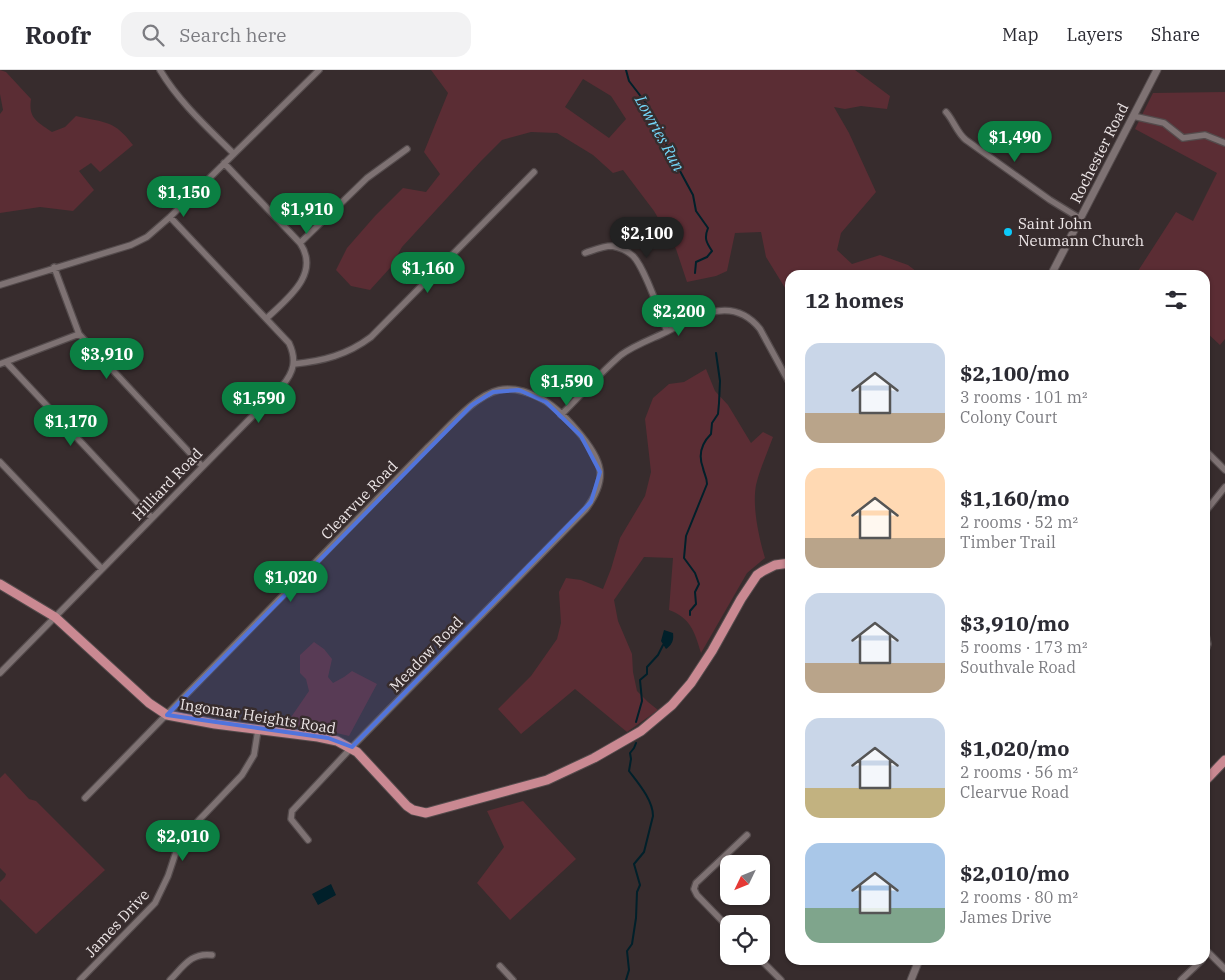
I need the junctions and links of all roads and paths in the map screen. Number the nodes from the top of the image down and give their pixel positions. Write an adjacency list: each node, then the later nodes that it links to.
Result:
1 (160, 70): 8 (street)
2 (319, 70): 8 (street)
3 (1154, 71): 5 (street, Rochester Road)
4 (946, 112): 12 (street)
5 (1133, 116): 6 (street); 12 (street, Rochester Road)
6 (1225, 143)
7 (407, 150): 13 (street)
8 (234, 154): 9 (street)
9 (224, 163): 11 (street); 13 (street)
10 (534, 172): 22 (street)
11 (170, 217): 15 (street); 18 (street)
12 (1081, 219): 16 (street, Rochester Road)
13 (300, 243): 18 (street)
14 (585, 253): 19 (street)
15 (54, 267): 17 (street); 20 (street)
16 (1054, 270)
17 (0, 285)
18 (267, 318): 22 (street)
19 (667, 331): 23 (street); 24 (street)
20 (79, 334): 21 (street); 27 (street)
21 (3, 363): 32 (street)
22 (294, 364): 27 (street, Hilliard Road)
23 (785, 375)
24 (561, 415): 29 (street, Clearvue Road); 38 (street, Clearvue Road)
25 (1210, 455): 28 (street)
26 (0, 462): 34 (street)
27 (202, 466): 32 (street, Hilliard Road)
28 (1225, 470)
29 (598, 487): 40 (street, Meadow Road)
30 (1225, 487): 31 (street)
31 (1210, 506)
32 (152, 518): 34 (street, Hilliard Road)
33 (785, 564): 40 (main road, Ingomar Heights Road)
34 (102, 569): 36 (street, Hilliard Road)
35 (0, 584): 36 (main road, Ingomar Heights Road)
36 (54, 617): 37 (street, Hilliard Road); 38 (main road, Ingomar Heights Road)
37 (0, 672)
38 (167, 715): 39 (main road, Ingomar Heights Road); 43 (street, Clearvue Road)
39 (258, 730): 40 (main road, Ingomar Heights Road); 54 (street, James Drive)
40 (352, 748): 45 (street, Meadow Road)
41 (1225, 760): 42 (main road)
42 (1210, 776)
43 (85, 798)
44 (747, 835): 46 (street)
45 (308, 840)
46 (720, 919)
47 (212, 954): 55 (street)
48 (1210, 955): 53 (street)
49 (766, 965): 57 (street)
50 (917, 965): 58 (street)
51 (1197, 965): 59 (street)
52 (500, 966): 56 (street)
53 (1225, 969)
54 (80, 980)
55 (170, 980)
56 (513, 980)
57 (781, 980)
58 (911, 980)
59 (1181, 980)

